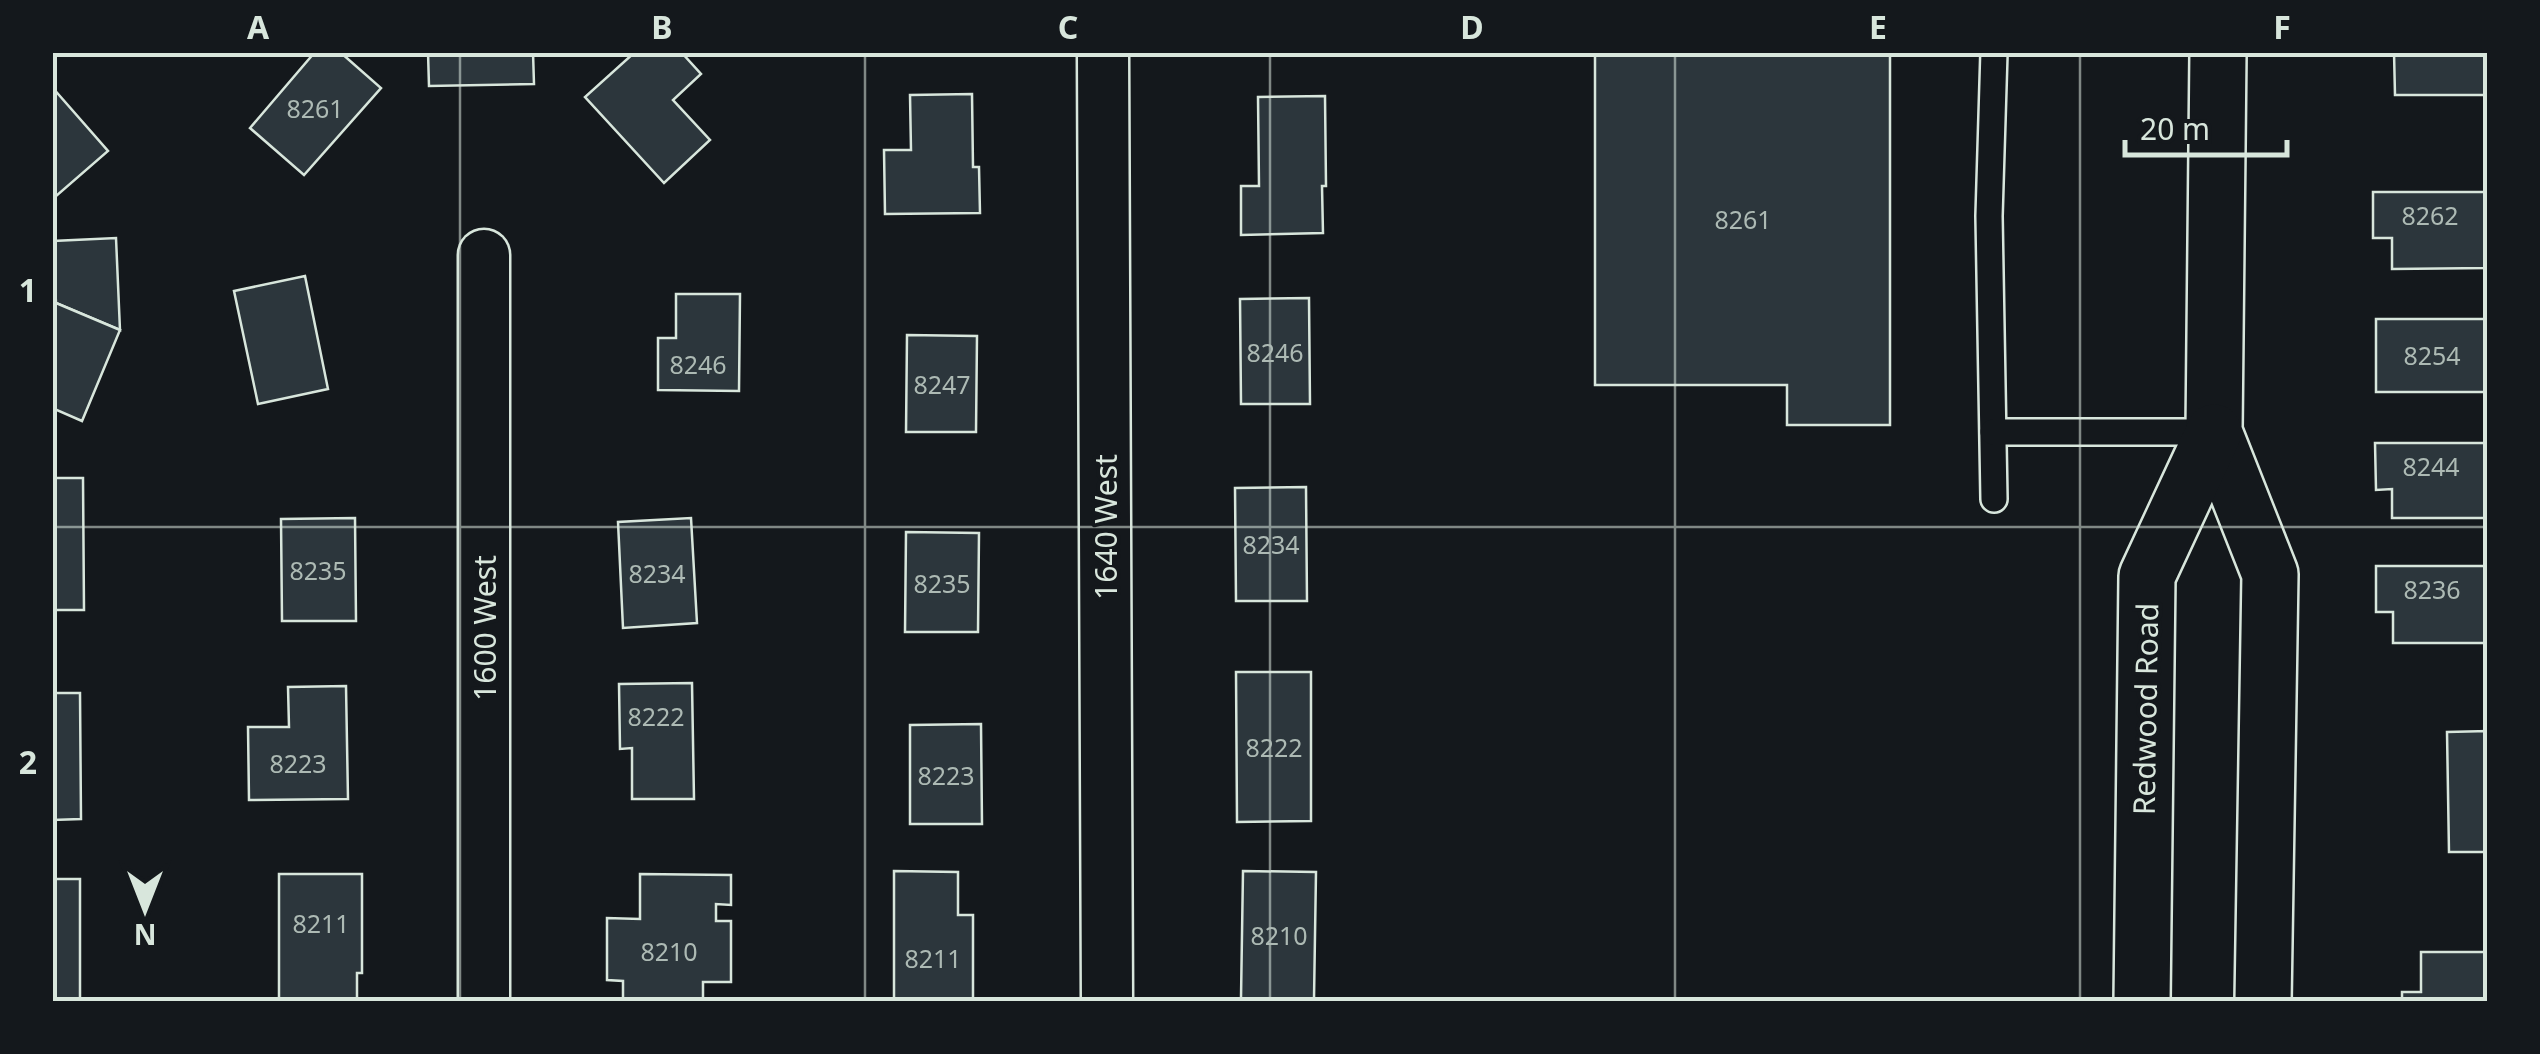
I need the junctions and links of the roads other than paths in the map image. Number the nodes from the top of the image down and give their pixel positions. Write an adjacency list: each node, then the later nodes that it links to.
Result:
1 (1104, 52): 9 (street, 1640 West)
2 (1994, 52): 5 (lane)
3 (2218, 52): 6 (main road, Redwood Road)
4 (484, 255): 8 (street, 1600 West)
5 (1993, 432): 6 (lane); 7 (lane)
6 (2214, 432): 10 (main road, Redwood Road); 11 (main road, Redwood Road)
7 (1994, 500)
8 (484, 1002)
9 (1107, 1002)
10 (2142, 1002)
11 (2263, 1002)

